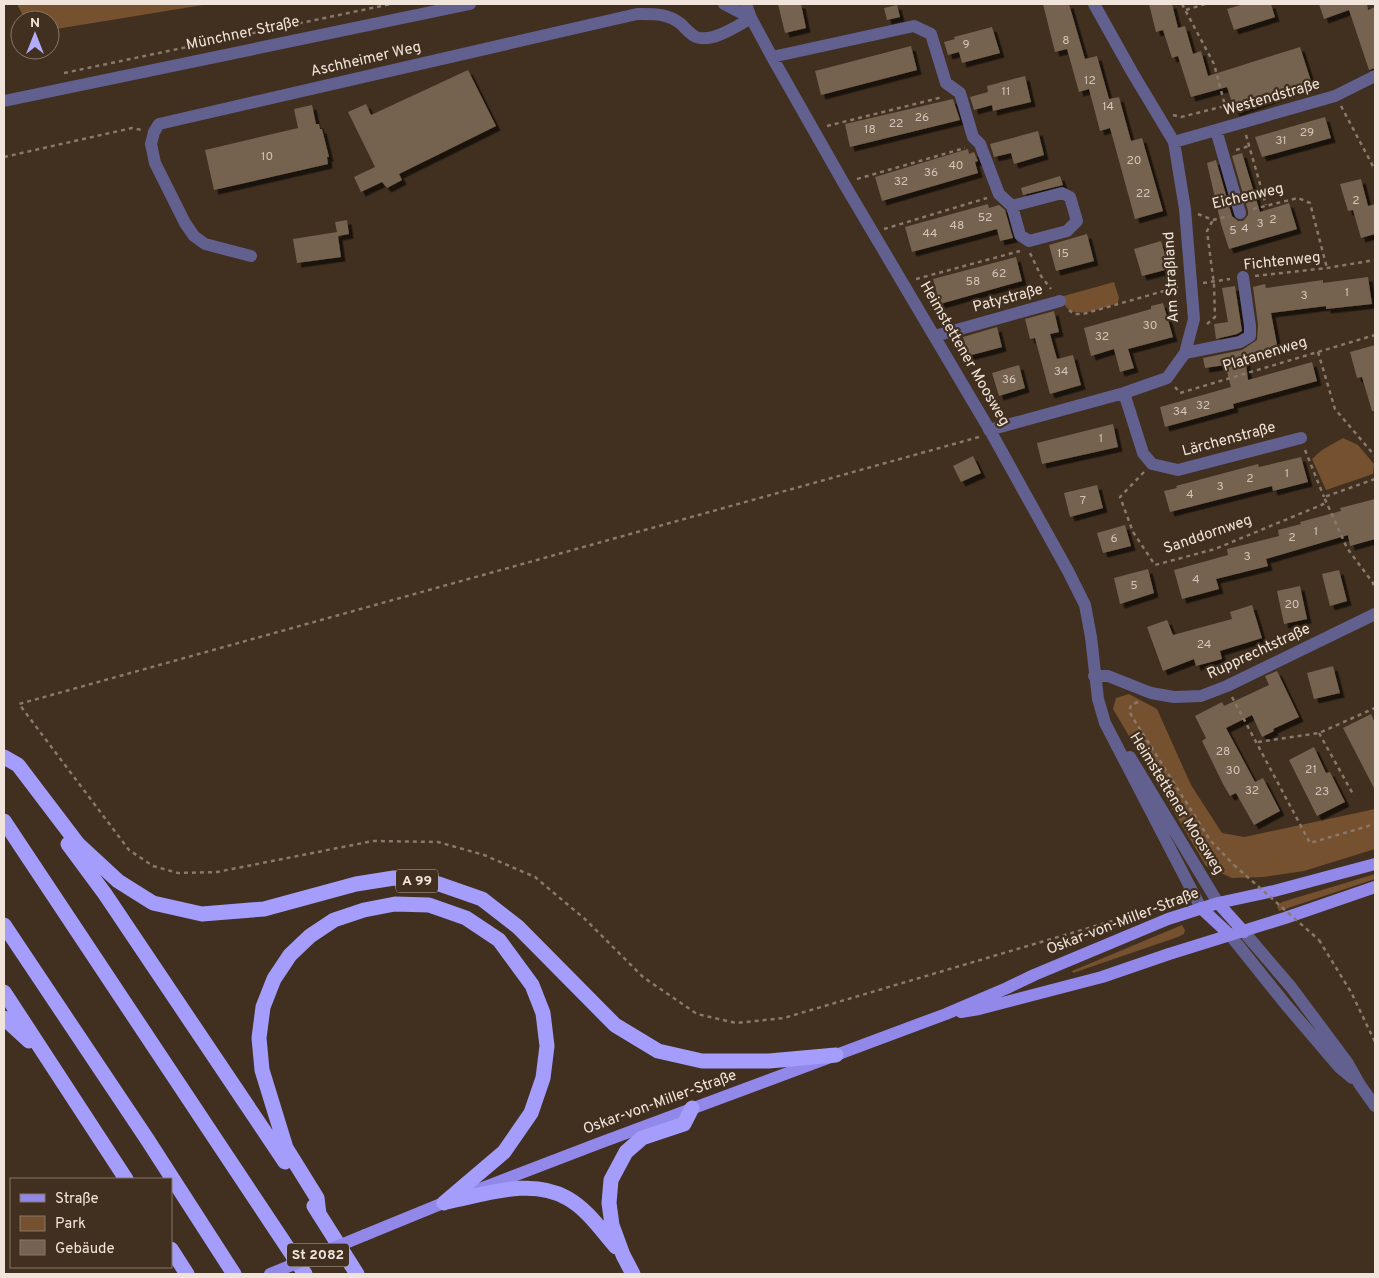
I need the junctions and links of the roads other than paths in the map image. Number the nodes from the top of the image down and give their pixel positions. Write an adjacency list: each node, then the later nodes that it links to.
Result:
1 (470, 4): 9 (street, Münchner Straße)
2 (724, 4): 6 (street)
3 (738, 4): 6 (street, Heimstettener Moosweg)
4 (746, 4): 6 (street, Heimstettener Moosweg)
5 (1094, 4): 11 (street, Am Straßland)
6 (751, 18): 7 (street, Heimstettener Moosweg); 14 (street, Aschheimer Weg)
7 (772, 57): 12 (street); 17 (street, Heimstettener Moosweg)
8 (1375, 76): 10 (street, Westendstraße)
9 (4, 101)
10 (1216, 130): 11 (street, Westendstraße); 13 (street)
11 (1174, 142): 18 (street, Am Straßland)
12 (1012, 206): 12 (street)
13 (1240, 213)
14 (251, 256)
15 (1243, 277): 18 (street)
16 (1060, 302): 17 (street, Patystraße)
17 (935, 336): 20 (street, Heimstettener Moosweg)
18 (1191, 352): 19 (street, Am Straßland)
19 (1124, 393): 20 (street); 21 (street, Lärchenstraße)
20 (991, 432): 23 (street, Heimstettener Moosweg)
21 (1301, 438)
22 (1375, 614): 23 (street, Rupprechtstraße)
23 (1094, 676): 24 (street, Heimstettener Moosweg)
24 (1105, 723): 29 (street, Heimstettener Moosweg); 30 (street, Heimstettener Moosweg)
25 (4, 757): 37 (highway, A 99); 46 (highway, A 99)
26 (4, 821): 52 (highway)
27 (1375, 864): 29 (main road, Oskar-von-Miller-Straße)
28 (1375, 887): 32 (main road, Oskar-von-Miller-Straße)
29 (1218, 903): 30 (main road, Oskar-von-Miller-Straße); 32 (main road)
30 (1201, 908): 33 (main road); 35 (main road, Oskar-von-Miller-Straße)
31 (4, 925): 43 (highway)
32 (1244, 932): 33 (main road, Oskar-von-Miller-Straße); 39 (street)
33 (1230, 936): 35 (main road, Oskar-von-Miller-Straße); 39 (street)
34 (4, 992): 38 (highway)
35 (946, 1014): 37 (main road, Oskar-von-Miller-Straße / St 2082)
36 (4, 1018): 38 (highway)
37 (836, 1055): 41 (main road, Oskar-von-Miller-Straße / St 2082)
38 (50, 1061): 42 (highway)
39 (1360, 1084): 40 (street)
40 (1375, 1106)
41 (692, 1108): 45 (main road, Oskar-von-Miller-Straße / St 2082); 48 (highway)
42 (125, 1178)
43 (172, 1178)
44 (172, 1179): 50 (highway)
45 (444, 1203): 46 (highway); 48 (highway); 51 (main road, Oskar-von-Miller-Straße / St 2082, bridge)
46 (319, 1214): 53 (highway)
47 (172, 1252): 49 (highway)
48 (623, 1255): 54 (highway)
49 (187, 1274)
50 (234, 1274)
51 (270, 1274)
52 (305, 1274)
53 (357, 1274)
54 (634, 1274)

